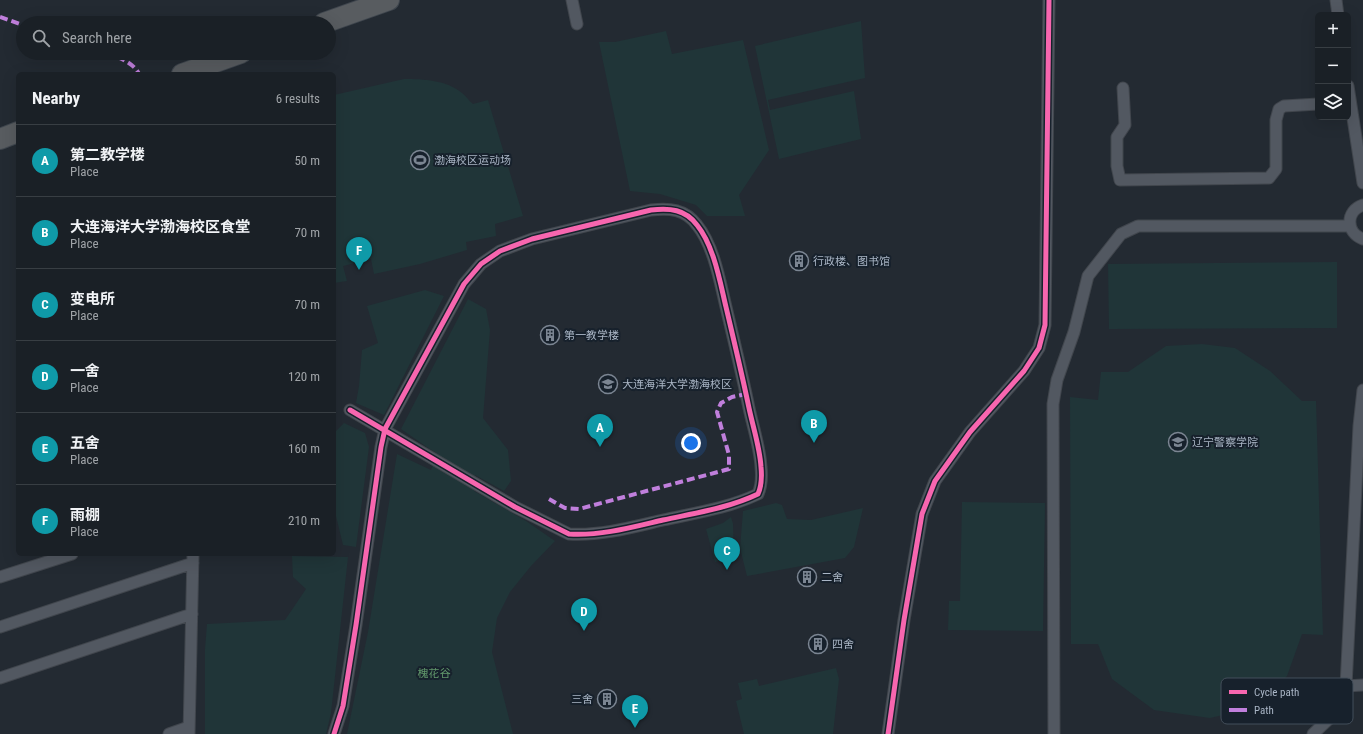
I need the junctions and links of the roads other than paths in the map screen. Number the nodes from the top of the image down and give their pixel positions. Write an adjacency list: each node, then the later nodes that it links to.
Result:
1 (389, 0): 6 (highway)
2 (572, 0): 7 (street)
3 (1049, 0): 35 (street)
4 (1336, 0): 5 (street)
5 (1338, 12)
6 (336, 19)
7 (577, 24)
8 (221, 60): 9 (highway)
9 (188, 72)
10 (1123, 88): 11 (street)
11 (1315, 104)
12 (1351, 114): 15 (street)
13 (16, 133): 14 (highway)
14 (0, 139)
15 (1363, 183)
16 (1363, 205): 17 (street)
17 (1350, 226): 18 (street); 36 (street)
18 (1363, 239)
19 (1363, 390): 28 (street)
20 (350, 410): 21 (street)
21 (385, 429): 21 (street); 34 (street)
22 (66, 556): 24 (street)
23 (193, 559): 25 (street); 26 (street)
24 (0, 577)
25 (192, 614): 27 (street); 32 (street)
26 (0, 626)
27 (0, 678)
28 (1346, 678)
29 (1363, 685): 30 (street)
30 (1353, 686)
31 (1324, 724): 37 (street)
32 (189, 731): 33 (street)
33 (170, 734)
34 (334, 734)
35 (888, 734)
36 (1054, 734)
37 (1313, 734)

